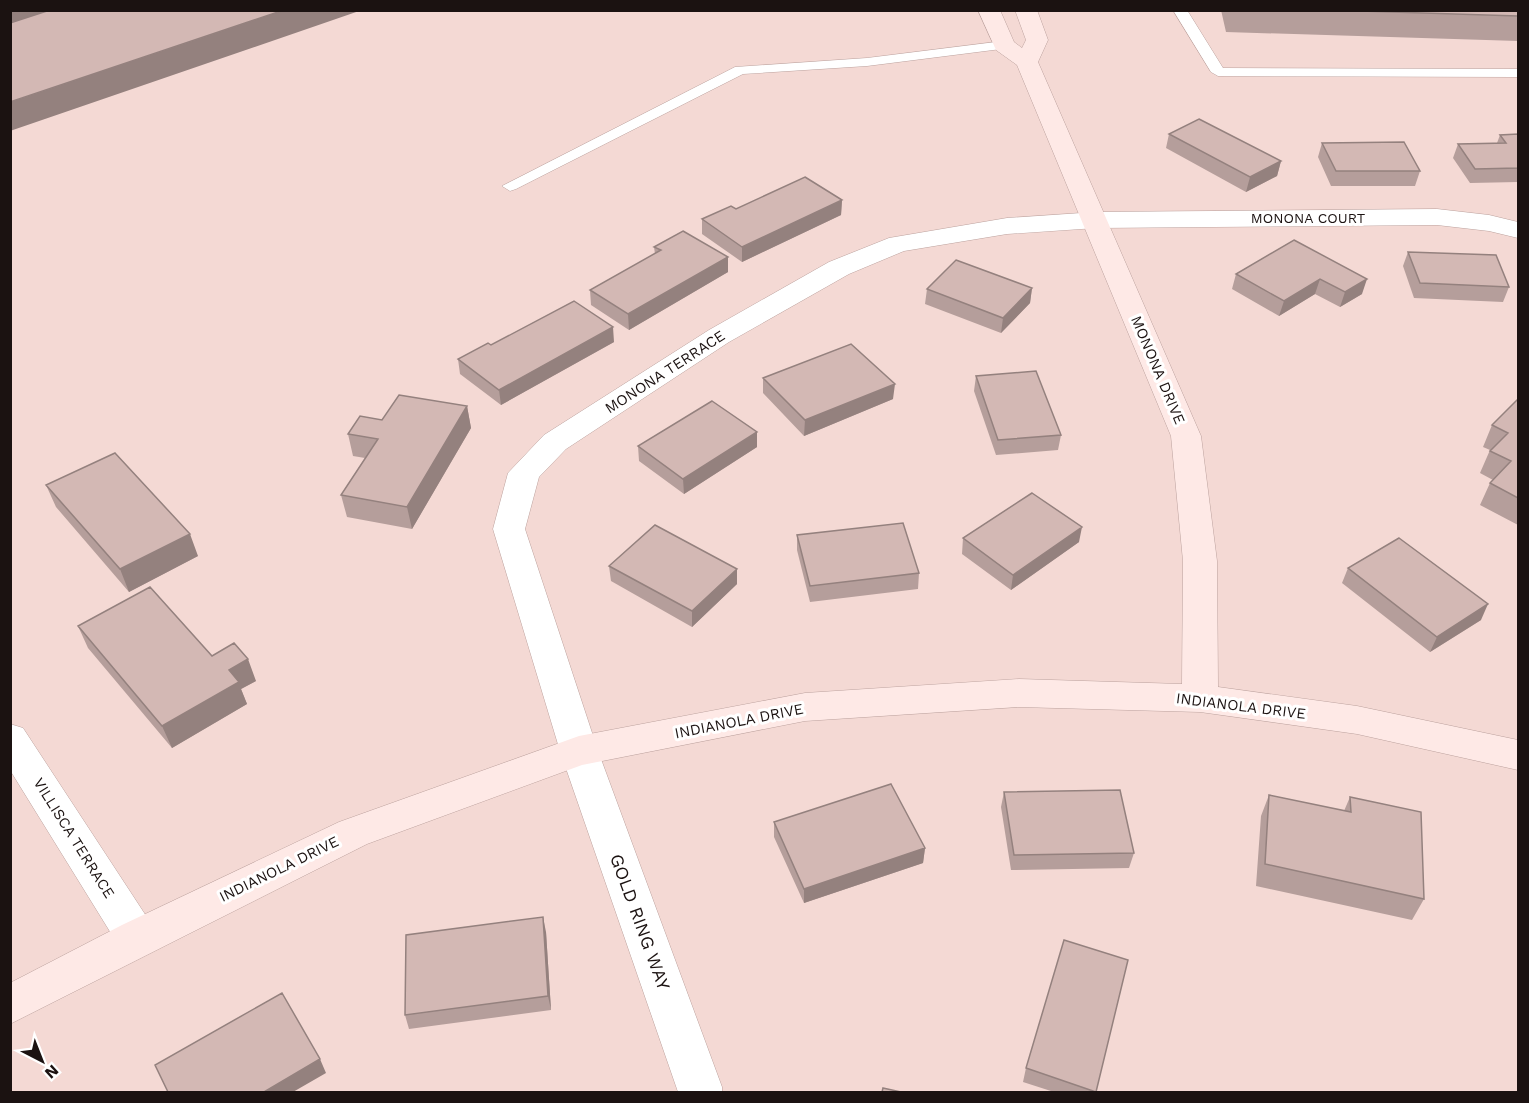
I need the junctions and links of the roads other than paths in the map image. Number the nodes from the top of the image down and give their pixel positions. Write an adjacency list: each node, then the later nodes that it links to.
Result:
1 (990, 10): 4 (street)
2 (1026, 10): 5 (street)
3 (1180, 10): 6 (lane)
4 (1004, 45): 5 (street); 7 (lane)
5 (1027, 62): 8 (street, MONONA DRIVE)
6 (1518, 74)
7 (510, 186)
8 (1096, 220): 9 (street, MONONA COURT); 10 (street, MONONA DRIVE); 12 (street, MONONA TERRACE)
9 (1518, 230)
10 (1200, 698): 12 (street, INDIANOLA DRIVE); 13 (street, INDIANOLA DRIVE)
11 (10, 738): 14 (street, VILLISCA TERRACE)
12 (579, 751): 14 (street, INDIANOLA DRIVE); 16 (street, GOLD RING WAY)
13 (1518, 755)
14 (137, 938): 15 (street, INDIANOLA DRIVE)
15 (10, 1005)
16 (700, 1092)

